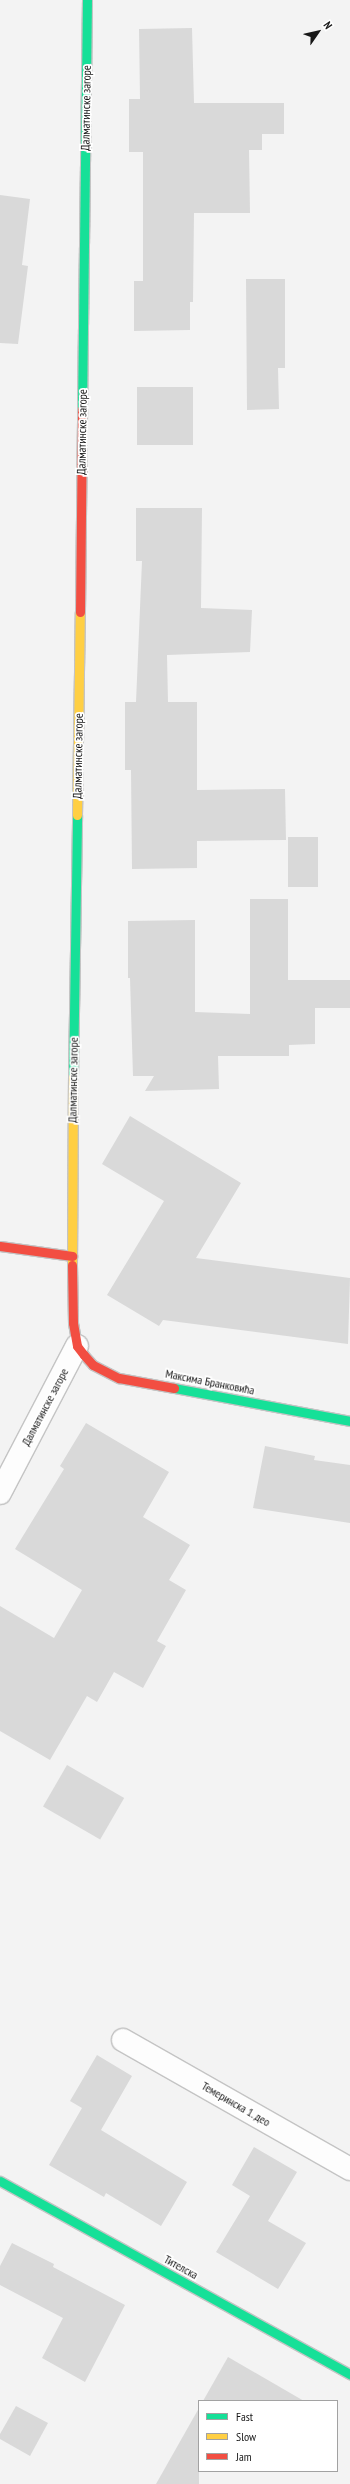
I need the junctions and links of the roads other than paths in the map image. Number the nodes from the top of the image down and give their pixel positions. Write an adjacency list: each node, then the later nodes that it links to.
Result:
1 (87, 0): 3 (street, Далматинске загоре)
2 (0, 1246): 3 (street)
3 (72, 1256): 4 (street, Далматинске загоре)
4 (77, 1346): 5 (street, Максима Бранковића); 6 (street, Далматинске загоре)
5 (350, 1422)
6 (0, 1492)
7 (123, 2040): 8 (street, Темеринска 1. део)
8 (350, 2169)
9 (0, 2181): 10 (street, Тителска)
10 (350, 2374)

